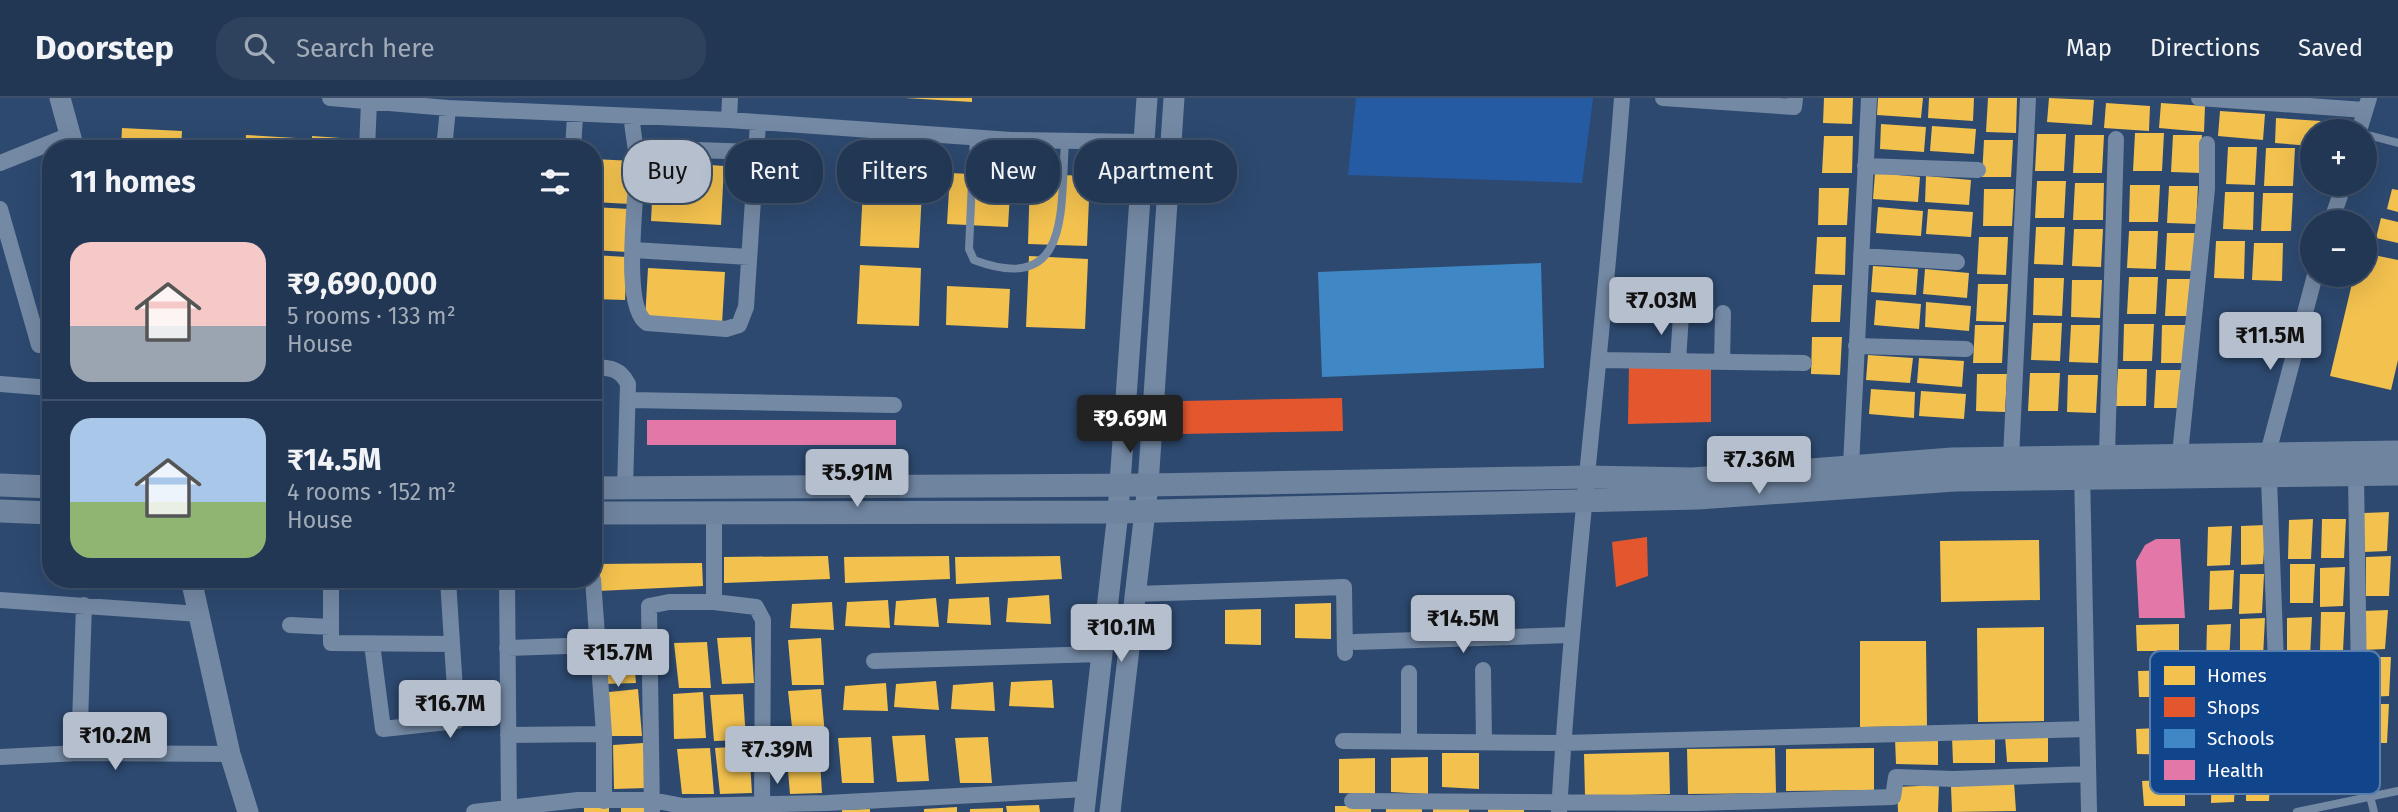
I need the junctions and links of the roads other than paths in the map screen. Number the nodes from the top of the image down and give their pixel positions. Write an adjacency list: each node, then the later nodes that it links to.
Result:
1 (60, 98): 23 (street)
2 (330, 98): 12 (street)
3 (730, 98): 18 (street)
4 (1147, 98): 29 (street)
5 (1174, 98): 73 (street)
6 (1622, 98): 52 (street)
7 (1663, 98): 8 (street)
8 (1795, 98)
9 (1869, 98): 36 (street)
10 (2028, 98): 64 (street)
11 (2199, 98): 14 (street)
12 (369, 102): 13 (street); 24 (street)
13 (443, 104): 15 (street); 25 (street)
14 (2367, 104)
15 (529, 105): 16 (street)
16 (575, 116): 17 (street); 26 (street)
17 (632, 117): 18 (street); 27 (street)
18 (729, 120): 19 (street)
19 (758, 122): 20 (street); 28 (street)
20 (974, 136): 30 (street); 30 (lane)
21 (2377, 137): 32 (lane)
22 (2116, 139): 62 (street)
23 (71, 140)
24 (367, 140)
25 (444, 140)
26 (574, 140)
27 (633, 140)
28 (757, 140)
29 (1145, 140)
30 (1065, 142): 31 (street)
31 (1074, 142)
32 (2398, 143)
33 (2207, 144): 63 (street)
34 (42, 151): 35 (street)
35 (0, 163)
36 (1865, 166): 37 (street); 43 (street)
37 (1978, 170)
38 (634, 203): 42 (street)
39 (753, 203): 44 (street)
40 (1141, 203): 72 (street)
41 (0, 209): 49 (street)
42 (633, 250): 44 (street); 44 (street)
43 (1861, 256): 45 (street); 50 (street)
44 (749, 257)
45 (1957, 262)
46 (2312, 287): 65 (street)
47 (1723, 313): 54 (street)
48 (1681, 315): 53 (street)
49 (38, 345)
50 (1856, 346): 51 (street); 69 (street)
51 (1966, 349)
52 (1600, 360): 53 (street); 70 (street)
53 (1678, 361): 54 (street)
54 (1722, 362): 55 (street)
55 (1804, 363)
56 (602, 367): 59 (street)
57 (0, 384): 58 (street)
58 (42, 387)
59 (630, 400): 60 (street); 76 (street)
60 (894, 405)
61 (2398, 452): 65 (main road)
62 (2107, 454): 63 (main road); 66 (main road)
63 (2180, 454): 65 (main road)
64 (2011, 457): 66 (main road); 69 (main road)
65 (2268, 464): 66 (main road); 68 (main road); 101 (street)
66 (2082, 469): 69 (main road); 107 (street)
67 (2398, 474): 68 (main road)
68 (2356, 475): 102 (street)
69 (1852, 476): 70 (main road); 77 (main road)
70 (1587, 477): 73 (main road); 77 (street)
71 (0, 485): 74 (main road)
72 (1120, 485): 73 (main road); 76 (main road); 80 (street)
73 (1148, 485): 79 (street)
74 (42, 487)
75 (602, 488): 76 (main road)
76 (625, 488)
77 (1587, 501): 79 (main road); 96 (street)
78 (0, 511): 81 (main road)
79 (1145, 511): 80 (main road); 89 (street)
80 (1118, 512): 83 (main road); 103 (street)
81 (42, 513)
82 (602, 513): 83 (main road)
83 (714, 514): 91 (street)
84 (193, 588): 93 (street)
85 (331, 588): 95 (street)
86 (448, 588): 98 (street)
87 (507, 588): 100 (street)
88 (594, 588): 99 (street)
89 (1135, 594): 96 (street); 136 (street)
90 (0, 600): 92 (street)
91 (714, 602): 126 (street); 130 (street)
92 (85, 605): 93 (street); 114 (street)
93 (199, 614): 115 (street)
94 (290, 625): 95 (street)
95 (331, 627): 97 (street)
96 (1570, 635): 113 (street)
97 (372, 644): 98 (street); 98 (street)
98 (452, 644)
99 (597, 645): 100 (street); 108 (street)
100 (507, 649): 109 (street)
101 (2275, 651)
102 (2359, 651)
103 (1101, 654): 104 (street); 118 (street)
104 (874, 661)
105 (1483, 670): 112 (street)
106 (1409, 674): 111 (street)
107 (2087, 729): 113 (street); 117 (street)
108 (604, 734): 109 (street); 123 (street)
109 (508, 735): 131 (street)
110 (1343, 741): 111 (street)
111 (1409, 742): 112 (street)
112 (1484, 742): 113 (street)
113 (1563, 743): 128 (street)
114 (79, 753): 115 (street); 116 (street)
115 (230, 754): 133 (street)
116 (0, 757)
117 (2088, 774): 129 (street); 137 (street)
118 (1086, 789): 130 (street); 135 (street)
119 (2398, 790): 121 (lane)
120 (2379, 794): 122 (lane)
121 (2380, 794)
122 (2370, 796): 138 (lane); 139 (lane)
123 (604, 801): 125 (street); 126 (street)
124 (1353, 802): 127 (street)
125 (578, 806): 131 (street)
126 (652, 806): 132 (street)
127 (1479, 807): 128 (street)
128 (1559, 807): 129 (street)
129 (1695, 807)
130 (762, 808): 132 (street)
131 (509, 809): 134 (street)
132 (709, 809)
133 (248, 812)
134 (474, 812)
135 (1084, 812)
136 (1110, 812)
137 (2089, 812)
138 (2297, 812)
139 (2374, 812)

